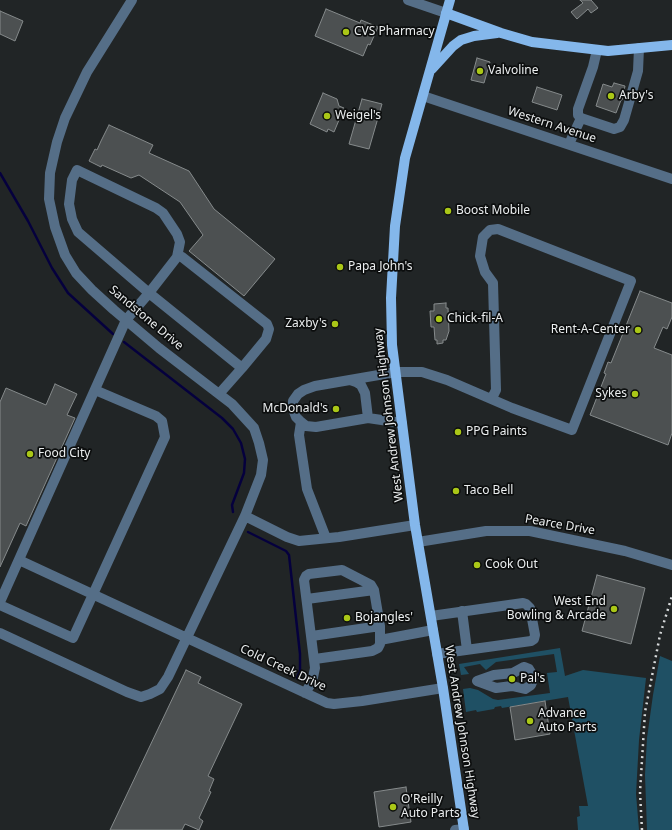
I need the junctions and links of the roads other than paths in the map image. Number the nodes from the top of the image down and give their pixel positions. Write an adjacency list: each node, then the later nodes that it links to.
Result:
1 (132, 0): 15 (street, Sandstone Drive)
2 (408, 0): 4 (street)
3 (450, 0): 4 (main road, West Andrew Johnson Highway)
4 (446, 13): 5 (main road); 9 (main road, West Andrew Johnson Highway)
5 (501, 33): 8 (main road); 9 (main road)
6 (672, 45): 7 (main road)
7 (639, 48): 8 (main road); 11 (street)
8 (597, 50): 11 (street)
9 (429, 72): 10 (main road, West Andrew Johnson Highway)
10 (423, 96): 12 (street, Western Avenue); 20 (main road, West Andrew Johnson Highway)
11 (581, 118): 12 (street)
12 (569, 144): 13 (street, Western Avenue)
13 (672, 179)
14 (70, 210): 15 (street); 16 (street); 17 (street)
15 (52, 212): 18 (street, Sandstone Drive)
16 (178, 255): 17 (street); 19 (street)
17 (149, 292): 18 (street); 19 (street)
18 (126, 320): 22 (street); 23 (street, Sandstone Drive)
19 (242, 368): 23 (street)
20 (396, 372): 21 (street); 24 (street); 27 (main road, West Andrew Johnson Highway)
21 (349, 380): 25 (street); 26 (street)
22 (95, 390): 32 (street); 35 (street)
23 (219, 394): 28 (street, Sandstone Drive)
24 (492, 398): 24 (street)
25 (368, 418): 26 (street); 27 (street)
26 (301, 422): 30 (street)
27 (402, 423): 29 (main road, West Andrew Johnson Highway)
28 (245, 516): 30 (street); 44 (street, Sandstone Drive)
29 (415, 525): 30 (street); 31 (main road, West Andrew Johnson Highway)
30 (326, 538)
31 (418, 542): 33 (street, Pearce Drive); 39 (main road, West Andrew Johnson Highway)
32 (19, 560): 35 (street, Cold Creek Drive); 37 (street)
33 (672, 565)
34 (374, 590): 36 (street); 36 (street); 40 (street)
35 (93, 594): 37 (street); 44 (street, Cold Creek Drive)
36 (307, 599): 43 (street)
37 (0, 604)
38 (462, 611): 39 (street); 46 (street); 46 (street)
39 (430, 616): 41 (main road, West Andrew Johnson Highway)
40 (380, 626): 43 (street); 45 (street)
41 (433, 630): 45 (street); 47 (main road, West Andrew Johnson Highway)
42 (0, 632): 44 (street, Sandstone Drive)
43 (312, 636): 48 (street)
44 (187, 637): 51 (street, Cold Creek Drive)
45 (380, 640): 48 (street)
46 (467, 650): 47 (street)
47 (437, 654): 50 (main road, West Andrew Johnson Highway)
48 (315, 659): 51 (street)
49 (477, 681): 49 (street)
50 (442, 688): 51 (street, Cold Creek Drive); 52 (main road, West Andrew Johnson Highway)
51 (305, 693)
52 (461, 830)

